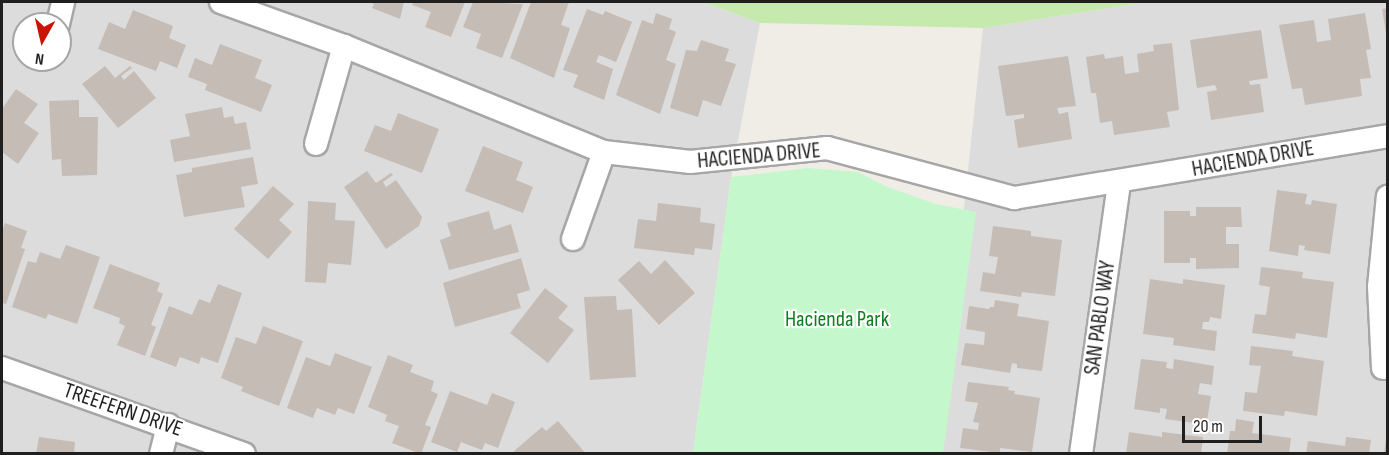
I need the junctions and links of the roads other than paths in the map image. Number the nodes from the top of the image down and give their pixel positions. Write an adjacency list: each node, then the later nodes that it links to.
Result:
1 (221, 2): 2 (street, HACIENDA DRIVE)
2 (344, 46): 4 (street); 5 (street, HACIENDA DRIVE)
3 (1388, 136): 6 (street, HACIENDA DRIVE)
4 (316, 144)
5 (604, 152): 6 (street, HACIENDA DRIVE); 8 (street)
6 (1119, 182): 14 (street, SAN PABLO WAY)
7 (1388, 196): 10 (street)
8 (573, 239)
9 (2, 368): 11 (street, TREEFERN DRIVE)
10 (1383, 368)
11 (168, 425): 12 (street); 13 (street, TREEFERN DRIVE)
12 (161, 453)
13 (244, 453)
14 (1081, 453)

